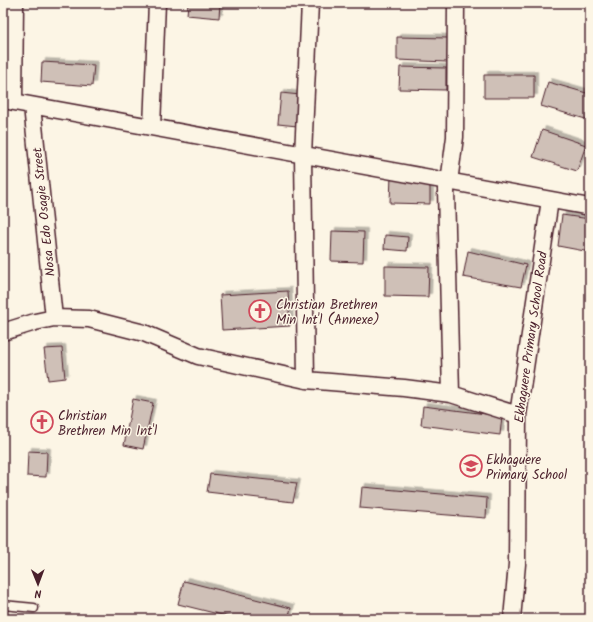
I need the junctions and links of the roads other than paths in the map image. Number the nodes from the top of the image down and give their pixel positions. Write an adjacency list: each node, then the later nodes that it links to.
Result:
1 (15, 3): 5 (street)
2 (157, 3): 7 (street)
3 (310, 3): 8 (street)
4 (456, 3): 9 (street)
5 (8, 101): 6 (street)
6 (32, 106): 7 (street); 12 (street, Nosa Edo Osagie Street)
7 (152, 127): 8 (street)
8 (303, 155): 9 (street); 14 (street)
9 (449, 182): 10 (street); 15 (street)
10 (550, 200): 11 (street); 16 (street, Ekhaguere Primary School Road)
11 (590, 206)
12 (54, 318): 13 (street); 14 (street)
13 (3, 332)
14 (306, 380): 15 (street)
15 (451, 394): 16 (street)
16 (518, 415): 19 (street, Ekhaguere Primary School Road)
17 (3, 605): 18 (lane)
18 (34, 608)
19 (512, 619)

